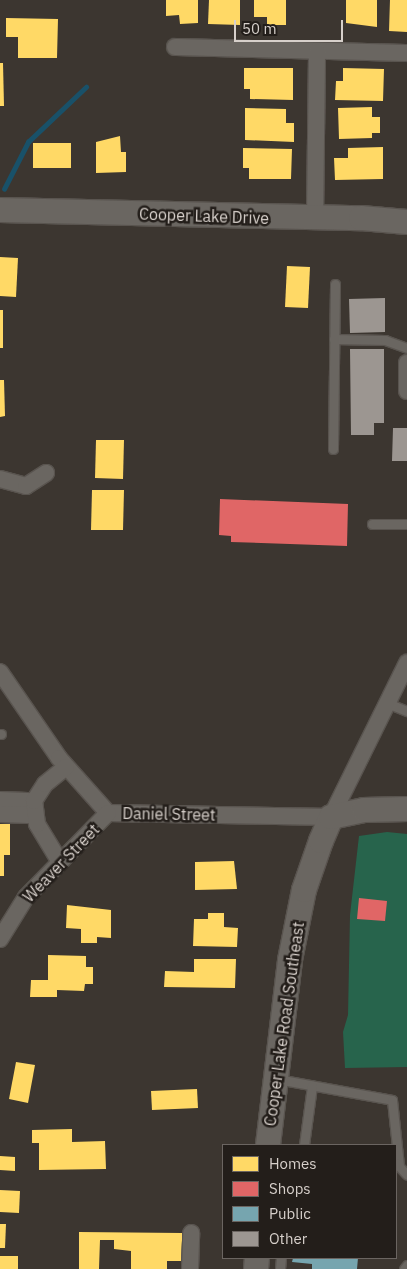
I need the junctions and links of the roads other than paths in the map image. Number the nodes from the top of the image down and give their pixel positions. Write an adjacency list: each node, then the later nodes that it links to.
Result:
1 (175, 46): 2 (street)
2 (317, 51): 3 (street); 5 (street)
3 (407, 53)
4 (0, 210): 5 (street, Cooper Lake Drive)
5 (315, 219): 6 (street, Cooper Lake Drive)
6 (407, 222)
7 (335, 284): 8 (lane)
8 (334, 339): 9 (lane); 12 (lane)
9 (407, 348)
10 (407, 363): 11 (street)
11 (407, 391)
12 (334, 450)
13 (46, 473): 14 (street)
14 (0, 479)
15 (372, 524): 16 (lane)
16 (407, 524)
17 (407, 663): 19 (street)
18 (0, 672): 21 (street, Daniel Street)
19 (387, 703): 20 (lane); 27 (street)
20 (407, 711)
21 (66, 767): 23 (street); 25 (street, Daniel Street)
22 (0, 800): 23 (street)
23 (34, 808): 26 (street); 28 (street)
24 (407, 809): 27 (street, Daniel Street)
25 (108, 813): 27 (street, Daniel Street); 28 (street, Weaver Street)
26 (0, 814)
27 (331, 818): 30 (street, Cooper Lake Road Southeast)
28 (60, 862): 29 (street, Weaver Street)
29 (0, 939)
30 (275, 1079): 31 (lane); 32 (street, Cooper Lake Road Southeast)
31 (312, 1086): 33 (lane); 34 (lane)
32 (268, 1144)
33 (304, 1144)
34 (395, 1144)
35 (397, 1164): 36 (lane)
36 (407, 1176)
37 (191, 1233): 39 (street)
38 (407, 1265): 40 (lane)
39 (190, 1269)
40 (404, 1269)

